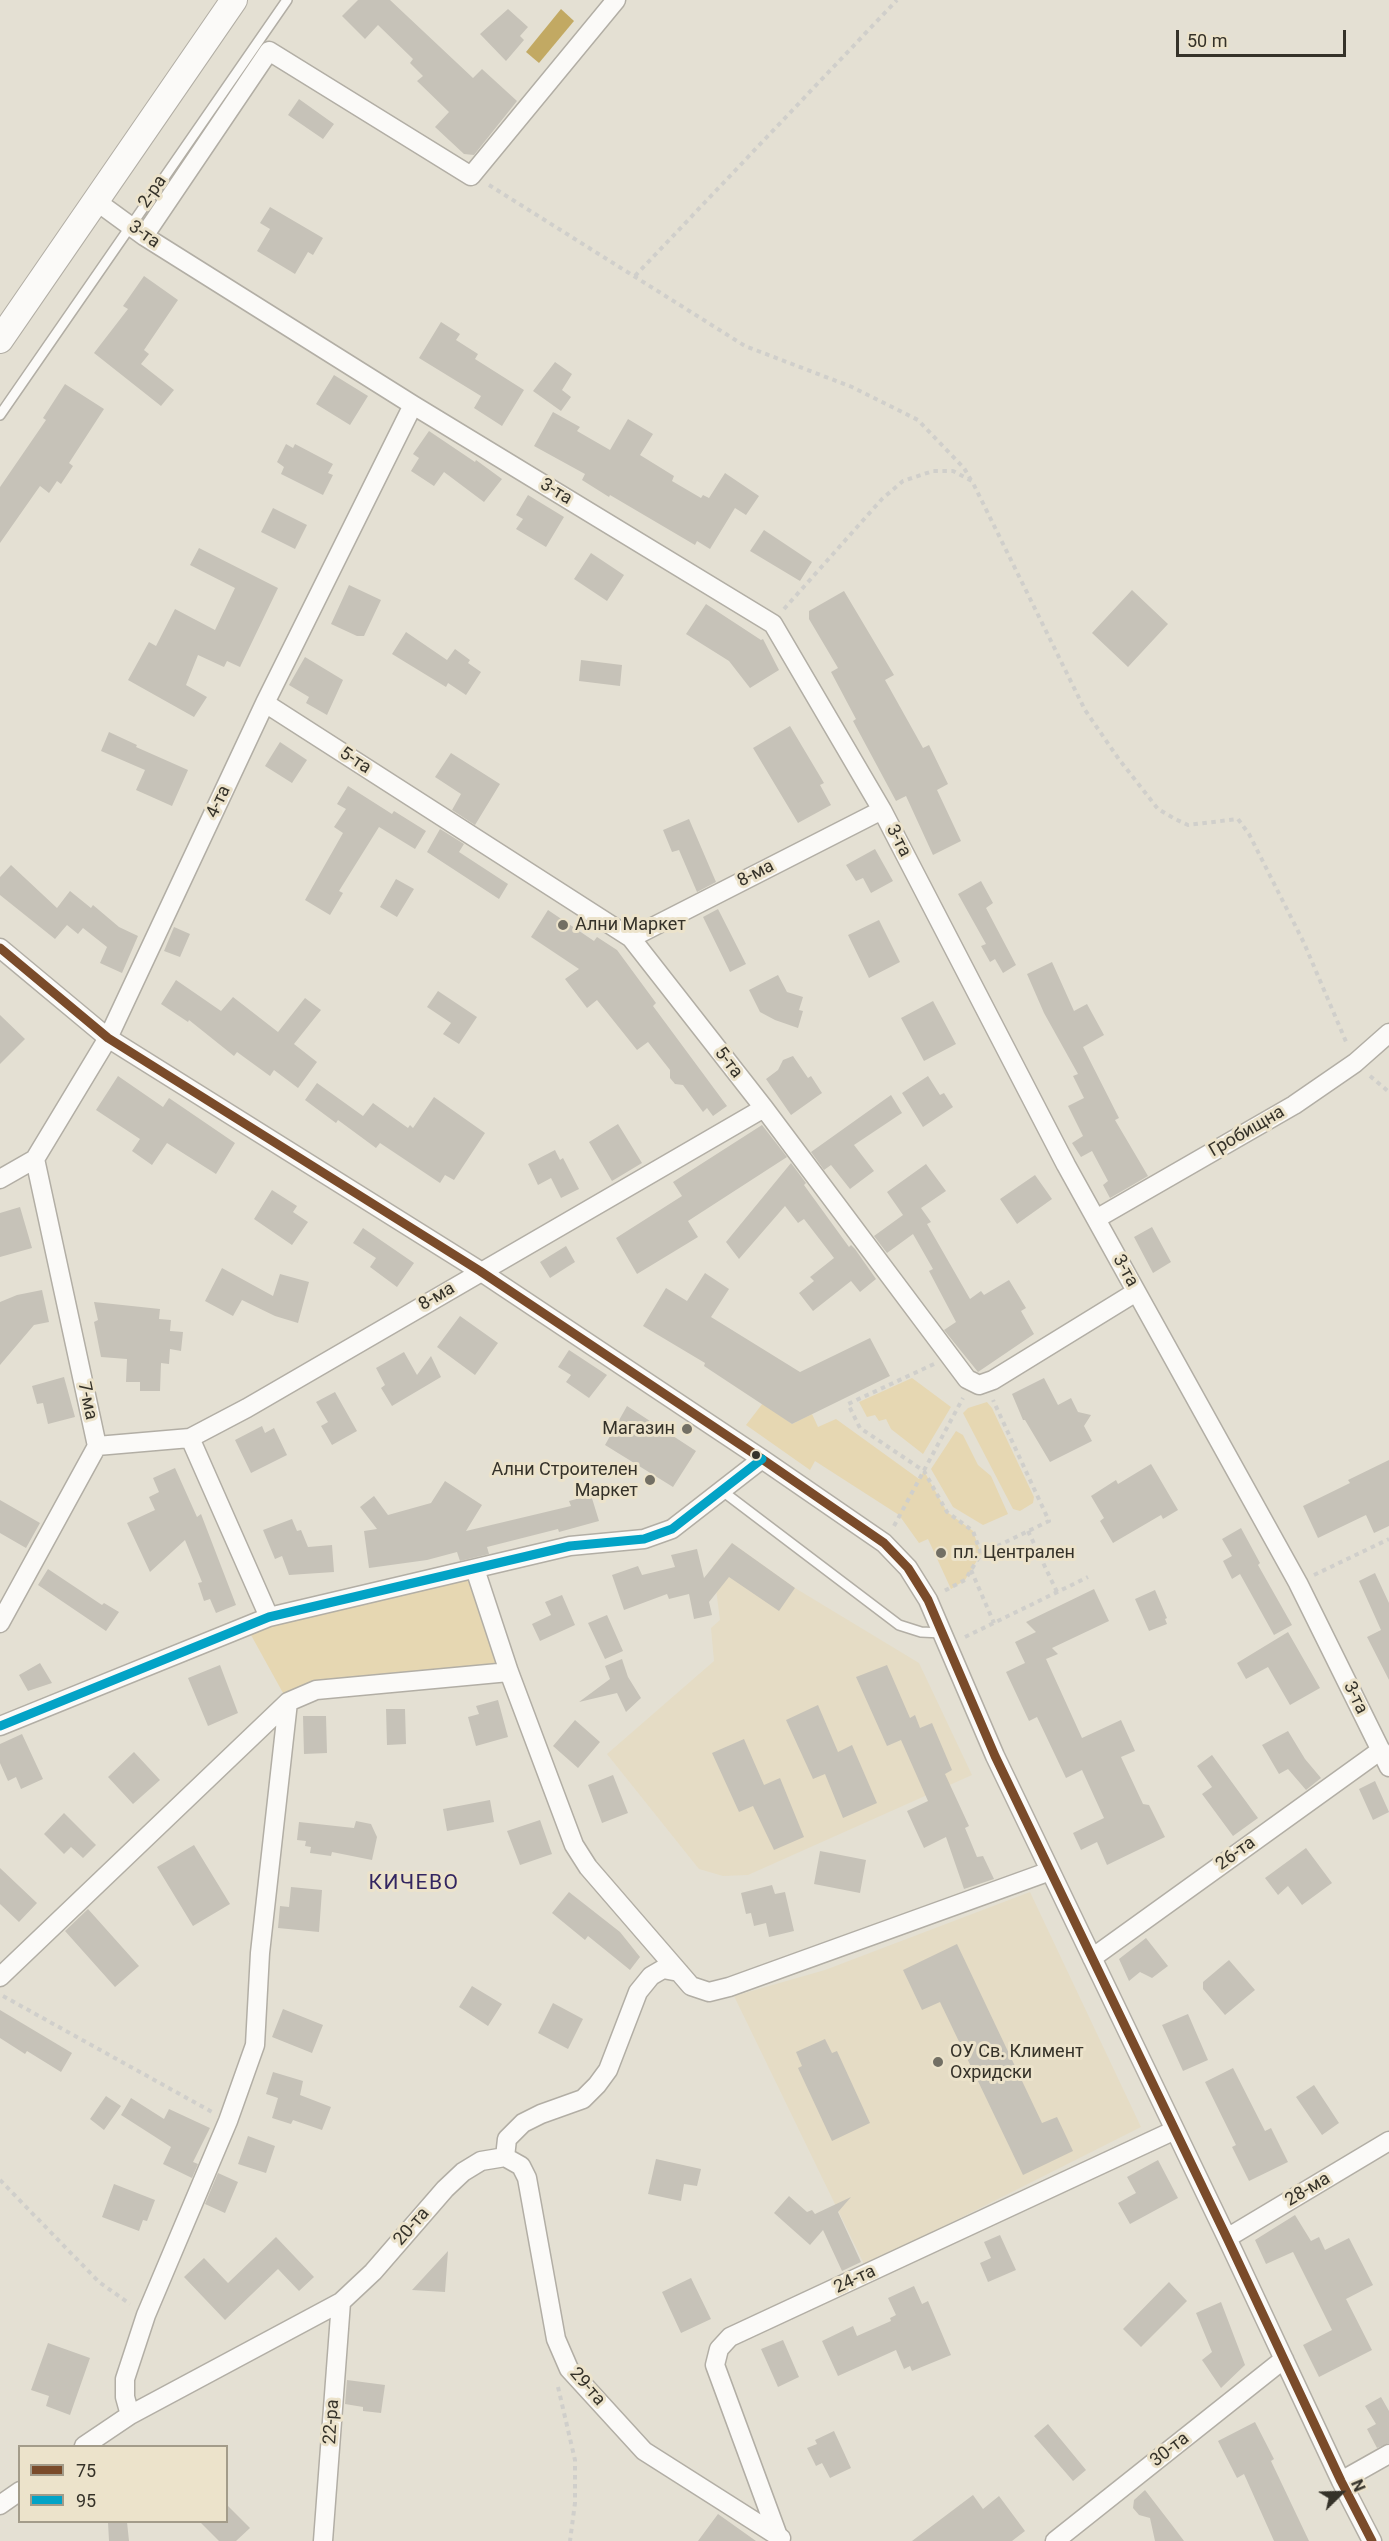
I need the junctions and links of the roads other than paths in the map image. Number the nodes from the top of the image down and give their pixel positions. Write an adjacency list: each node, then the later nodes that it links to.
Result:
1 (234, 0): 4 (street)
2 (287, 0): 5 (lane, 2-ра)
3 (616, 0): 5 (street)
4 (96, 201): 5 (street, 3-та); 6 (street)
5 (137, 231): 7 (street, 3-та); 8 (lane, 2-ра)
6 (0, 340)
7 (412, 405): 9 (street, 4-та); 10 (street, 3-та)
8 (0, 415)
9 (266, 703): 11 (street, 5-та); 14 (street, 4-та)
10 (882, 810): 11 (street, 8-ма); 18 (street, 3-та)
11 (631, 938): 15 (street, 5-та)
12 (0, 948): 14 (street)
13 (1389, 1033): 18 (street, Гробищна)
14 (108, 1038): 16 (street, 4-та); 19 (street)
15 (764, 1108): 19 (street, 8-ма); 20 (street, 5-та)
16 (35, 1159): 17 (street, 4-та); 22 (street, 7-ма)
17 (0, 1179)
18 (1096, 1219): 20 (street, 3-та)
19 (480, 1271): 21 (street, 8-ма); 23 (street)
20 (1136, 1292): 32 (street, 3-та)
21 (190, 1438): 22 (street, 8-ма); 26 (street)
22 (97, 1446): 27 (street, 7-ма)
23 (762, 1459): 24 (street); 28 (street)
24 (721, 1490): 25 (street); 28 (lane)
25 (475, 1569): 26 (street); 29 (street)
26 (269, 1617): 31 (street)
27 (0, 1623)
28 (945, 1639): 34 (street)
29 (509, 1672): 30 (street); 36 (street)
30 (288, 1702): 37 (street); 44 (street)
31 (0, 1726)
32 (1381, 1750): 33 (street, 3-та); 35 (street, 26-та)
33 (1389, 1767)
34 (1050, 1871): 35 (street); 36 (street)
35 (1092, 1958): 38 (street)
36 (679, 1972): 40 (street)
37 (0, 1977)
38 (1175, 2130): 41 (street); 50 (street, 24-та)
39 (1389, 2141): 41 (street, 28-ма)
40 (505, 2157): 42 (street, 20-та); 50 (street, 29-та)
41 (1227, 2238): 43 (street)
42 (341, 2302): 44 (street, 20-та); 51 (street, 22-ра)
43 (1284, 2360): 47 (street); 52 (street, 30-та)
44 (130, 2415): 45 (street, 20-та)
45 (85, 2445)
46 (1389, 2454): 47 (street)
47 (1341, 2481): 53 (street)
48 (18, 2492): 49 (street)
49 (0, 2505)
50 (782, 2539)
51 (323, 2541)
52 (1055, 2541)
53 (1372, 2541)

